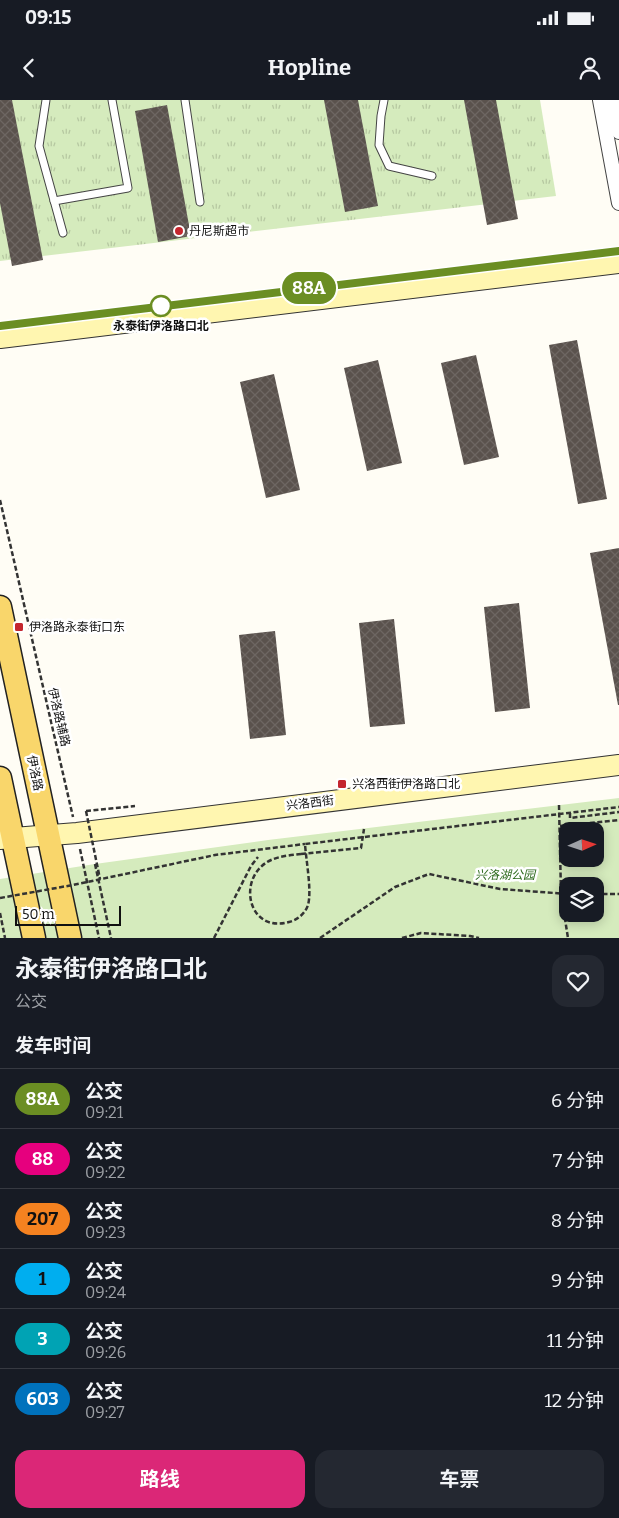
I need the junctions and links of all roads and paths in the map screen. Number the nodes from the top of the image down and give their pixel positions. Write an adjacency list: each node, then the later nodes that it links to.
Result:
1 (46, 100): 9 (lane)
2 (112, 100): 9 (lane)
3 (185, 100): 10 (lane)
4 (384, 100): 8 (lane)
5 (600, 100): 11 (street)
6 (613, 100): 7 (street)
7 (619, 132)
8 (432, 176)
9 (54, 201): 12 (lane)
10 (200, 202)
11 (619, 203)
12 (63, 233)
13 (619, 251): 15 (main road)
14 (619, 264): 16 (main road)
15 (0, 326)
16 (0, 338)
17 (0, 500): 31 (path, 伊洛路辅路)
18 (0, 607): 32 (main road, 伊洛路)
19 (619, 765): 31 (main road, 兴洛西街)
20 (619, 776): 31 (main road, 兴洛西街)
21 (0, 778): 34 (main road)
22 (559, 805): 28 (path)
23 (135, 806): 37 (path, bridge)
24 (619, 807): 26 (path, bridge)
25 (619, 812): 26 (path)
26 (570, 813): 33 (path, bridge)
27 (619, 820): 29 (path)
28 (560, 822)
29 (600, 822)
30 (364, 828): 33 (path, bridge)
31 (78, 838): 32 (main road, 兴洛西街); 47 (path, 伊洛路辅路)
32 (50, 841): 34 (main road, 兴洛西街); 46 (main road, 伊洛路)
33 (305, 844): 37 (path, bridge)
34 (7, 845): 45 (main road)
35 (258, 857): 49 (path)
36 (96, 864): 48 (path)
37 (100, 879): 41 (path, bridge)
38 (559, 894): 50 (path)
39 (604, 894): 40 (path)
40 (619, 894)
41 (0, 898)
42 (0, 913): 44 (path)
43 (565, 922): 53 (path)
44 (5, 938)
45 (34, 938)
46 (70, 938)
47 (99, 938)
48 (111, 938)
49 (214, 938)
50 (320, 938)
51 (402, 938): 52 (path)
52 (479, 938)
53 (568, 938)

